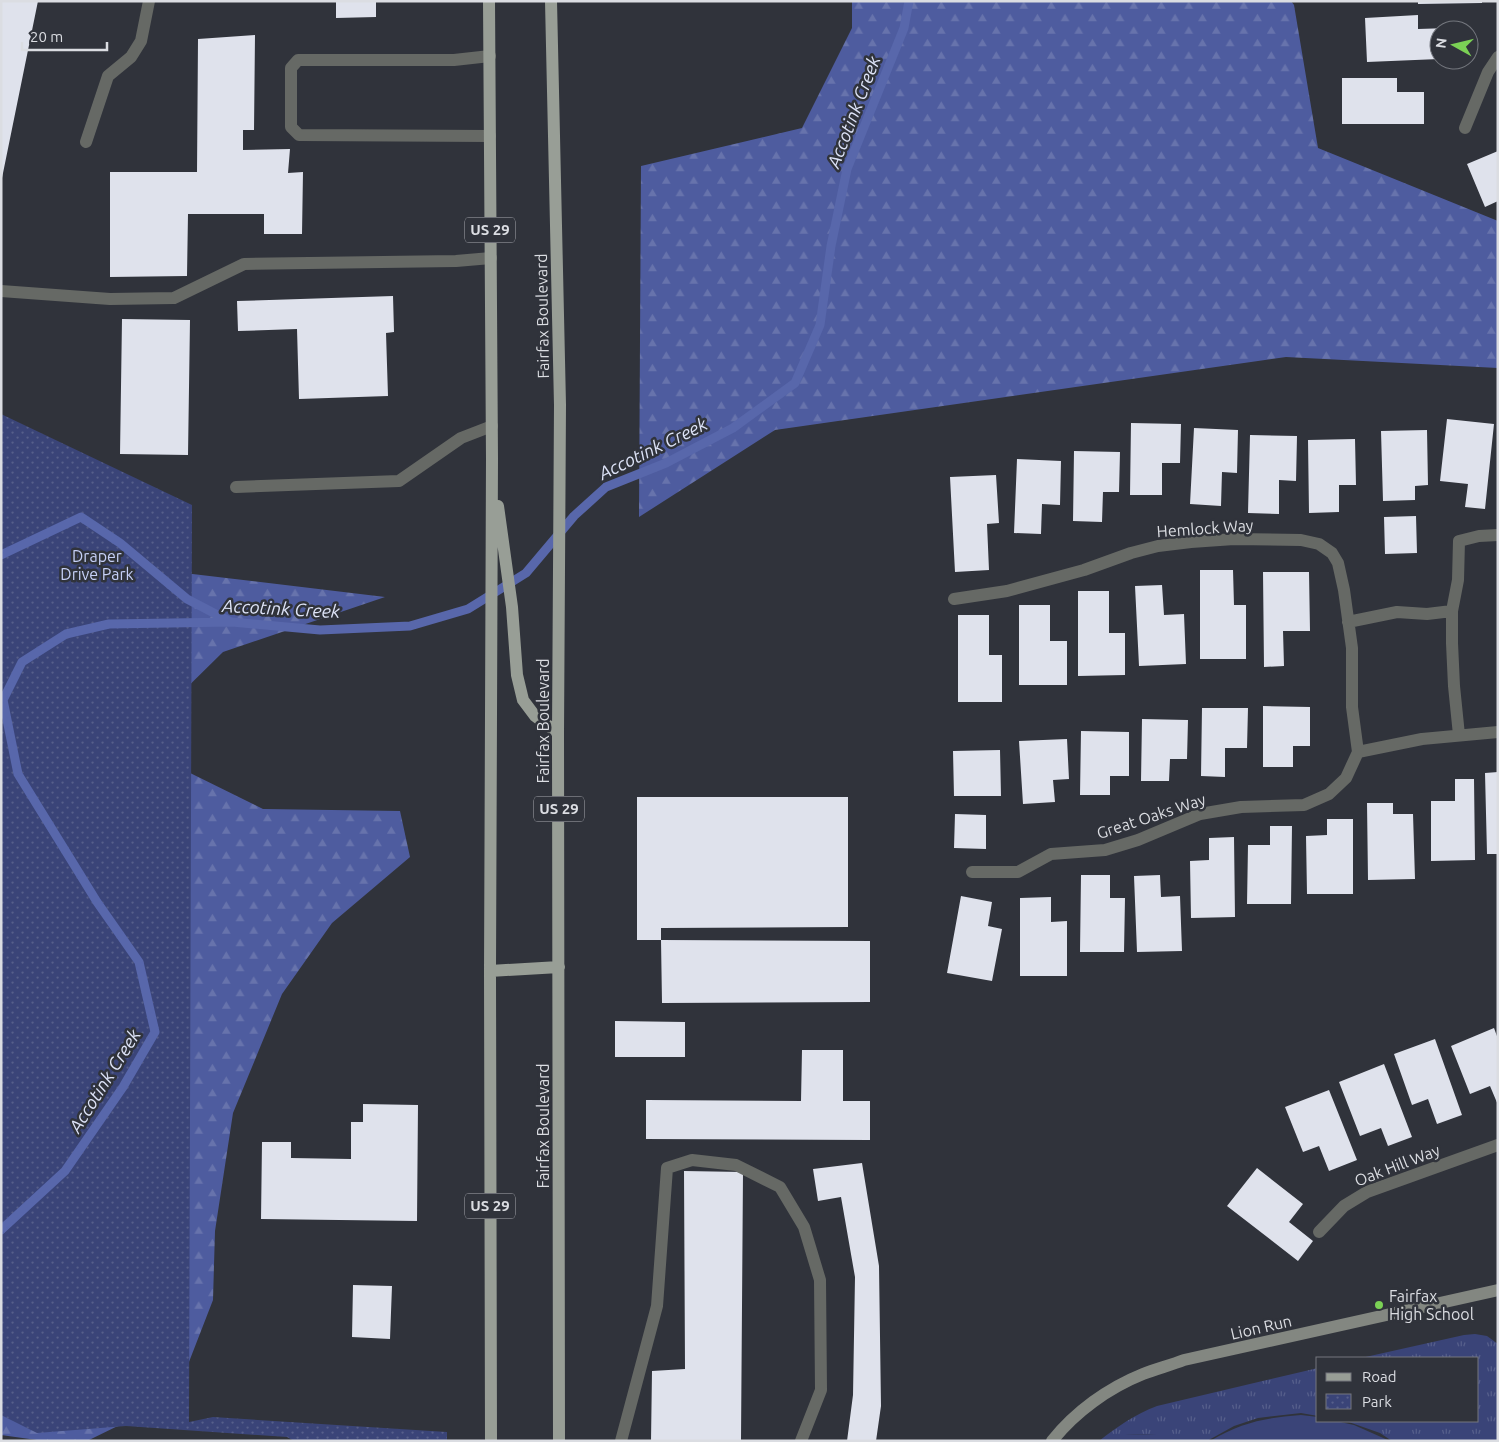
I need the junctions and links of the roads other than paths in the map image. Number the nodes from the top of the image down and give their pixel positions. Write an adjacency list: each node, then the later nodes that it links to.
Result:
1 (149, 1): 8 (street)
2 (489, 1): 4 (main road, US 29)
3 (551, 1): 19 (main road, Fairfax Boulevard / US 29)
4 (490, 56): 7 (main road, US 29); 7 (street)
5 (1498, 57): 6 (street)
6 (1465, 128)
7 (490, 136): 9 (main road, US 29)
8 (86, 142)
9 (490, 258): 10 (street); 11 (main road, US 29)
10 (1, 291)
11 (492, 426): 12 (main road, US 29); 13 (street)
12 (492, 458): 19 (main road); 24 (main road, US 29)
13 (236, 487)
14 (1498, 535): 16 (street)
15 (954, 599): 17 (street, Hemlock Way)
16 (1452, 611): 17 (street); 20 (street)
17 (1348, 622): 21 (street, Hemlock Way)
18 (1498, 732): 20 (street)
19 (558, 733): 23 (main road, Fairfax Boulevard / US 29)
20 (1460, 735): 21 (street)
21 (1358, 752): 22 (street, Great Oaks Way)
22 (972, 872)
23 (559, 967): 24 (main road); 29 (main road, Fairfax Boulevard / US 29)
24 (490, 971): 28 (main road, US 29)
25 (1498, 1145): 26 (street, Oak Hill Way)
26 (1319, 1232)
27 (1498, 1290): 32 (street, Lion Run)
28 (491, 1441)
29 (559, 1441)
30 (620, 1441): 31 (street)
31 (801, 1441)
32 (1052, 1441)

